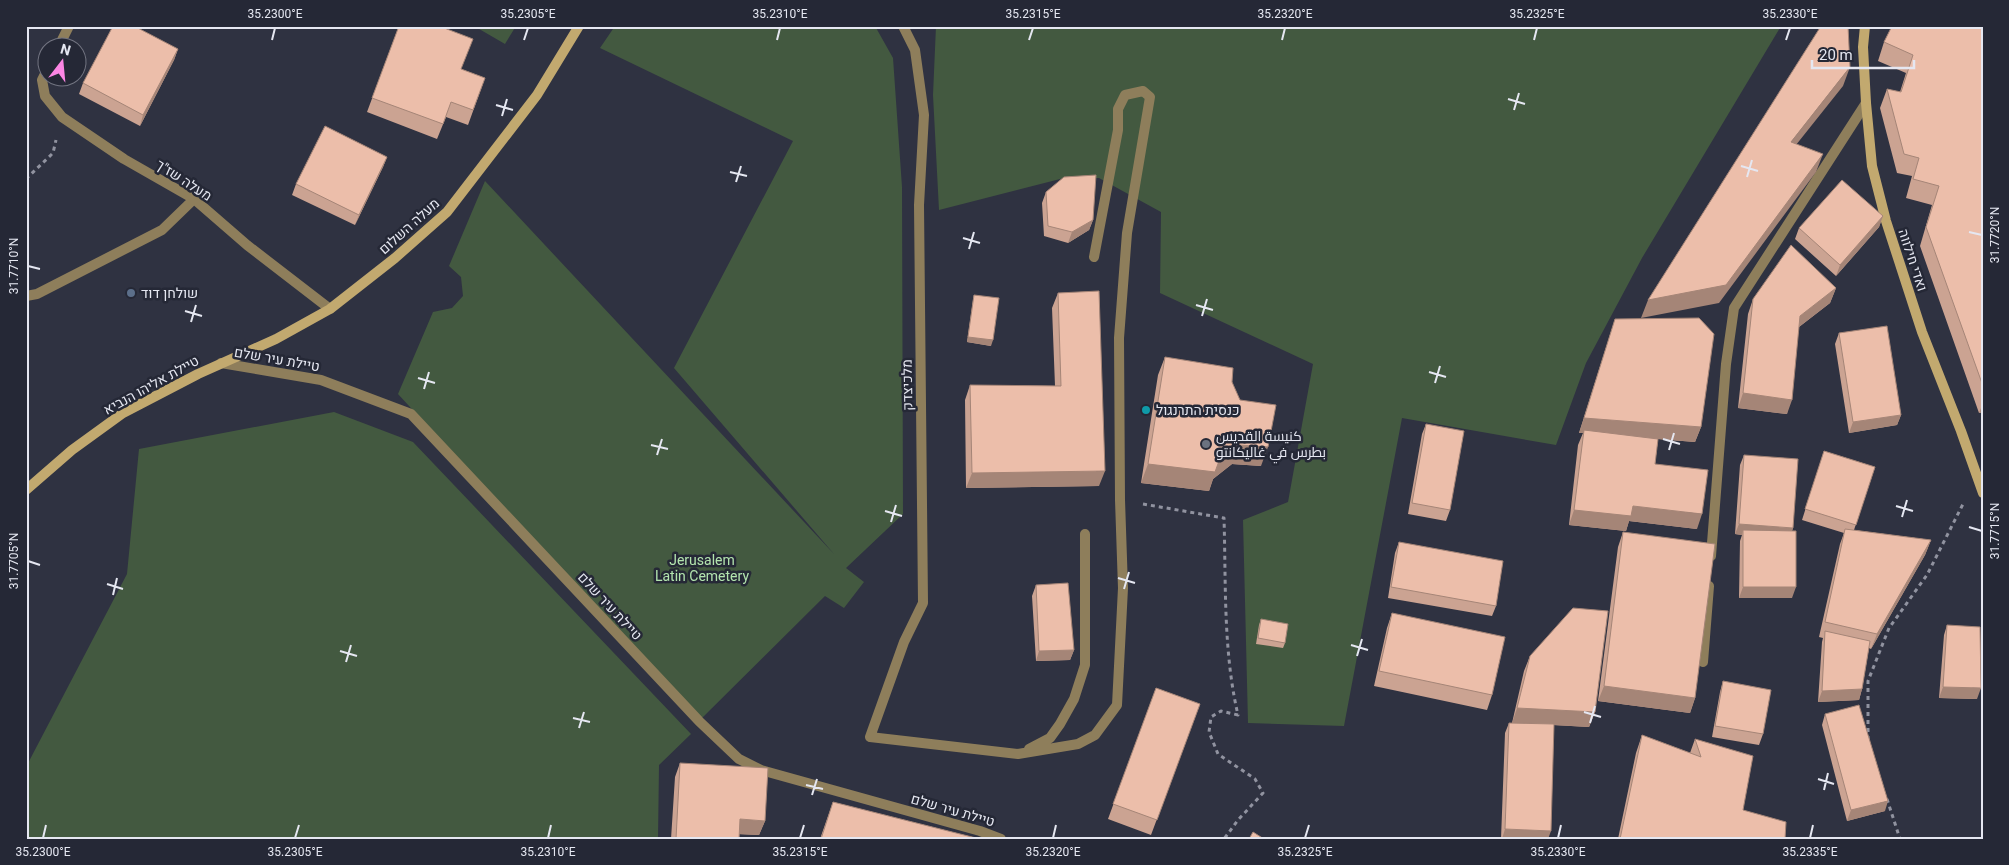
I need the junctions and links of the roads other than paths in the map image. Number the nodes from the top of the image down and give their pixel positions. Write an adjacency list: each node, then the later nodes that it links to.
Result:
1 (69, 26): 5 (lane)
2 (578, 26): 11 (street, מעלה השלום)
3 (903, 26): 17 (lane, מלכיצדק)
4 (1866, 26): 7 (street, ואדי חילווה)
5 (63, 38)
6 (44, 88): 8 (lane, מעלה שז"ך)
7 (1866, 103): 14 (street, ואדי חילווה); 16 (lane)
8 (194, 199): 10 (lane); 11 (lane, מעלה שז"ך)
9 (1094, 256): 17 (lane)
10 (26, 296)
11 (330, 309): 12 (street, מעלה השלום)
12 (221, 363): 13 (street, טיילת אליהו הנביא); 18 (lane, טיילת עיר שלם)
13 (26, 490)
14 (1983, 493)
15 (1085, 534): 17 (lane)
16 (1703, 662)
17 (1018, 754)
18 (1001, 839)

